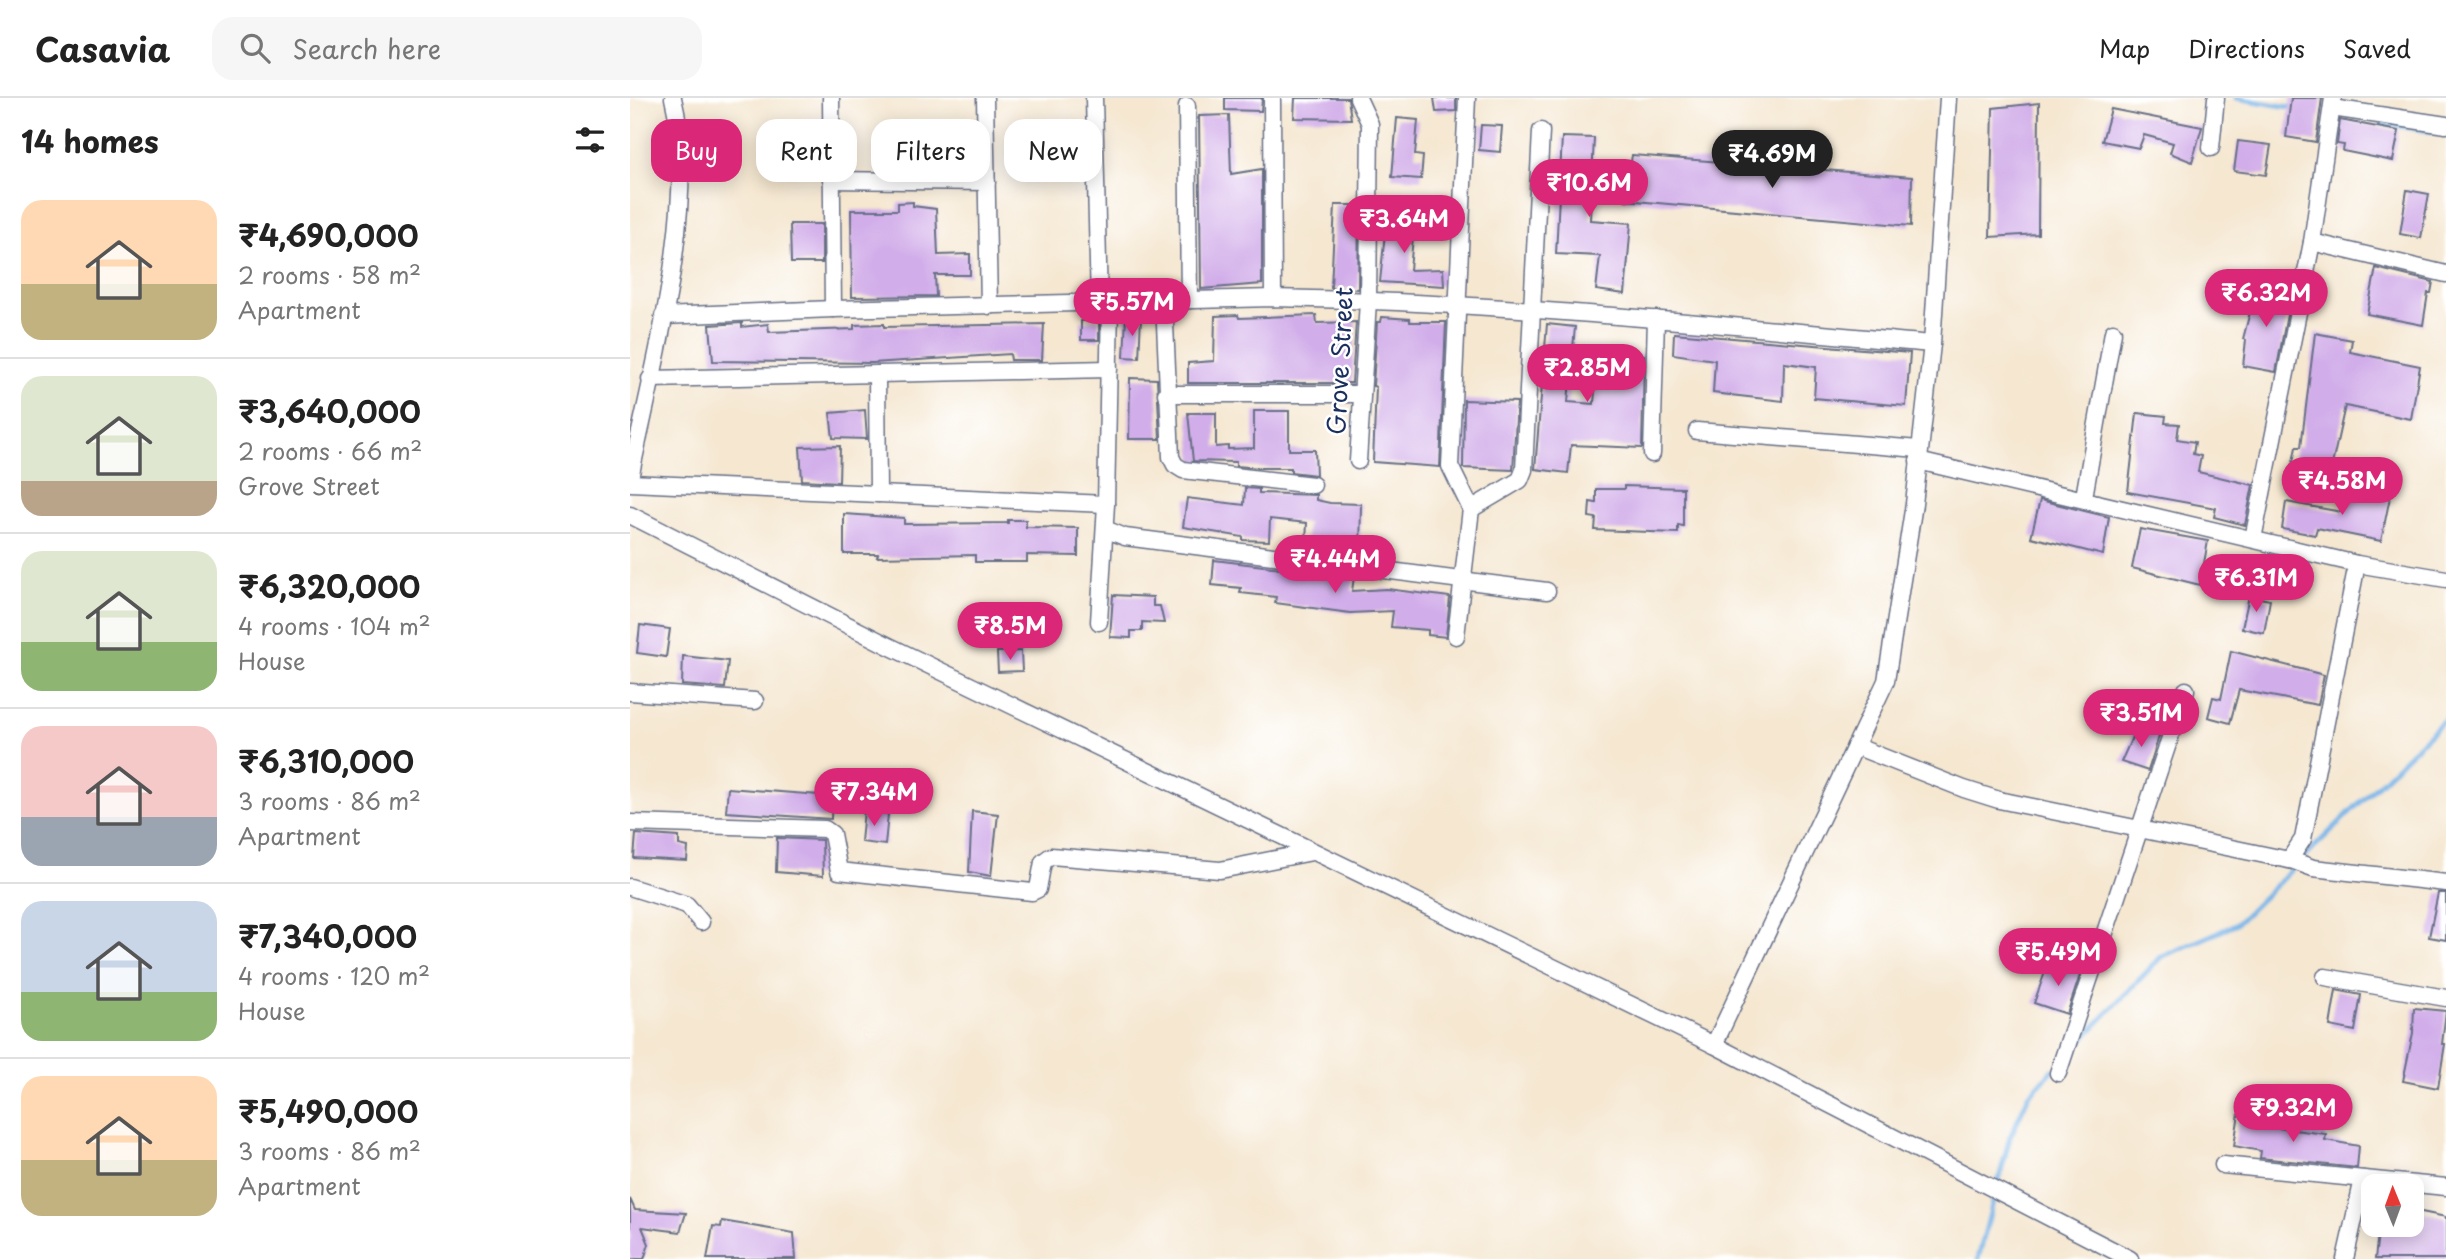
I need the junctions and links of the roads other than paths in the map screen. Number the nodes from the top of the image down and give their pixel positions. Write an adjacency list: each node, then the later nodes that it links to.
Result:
1 (673, 98): 30 (street)
2 (831, 98): 12 (street)
3 (985, 98): 13 (street)
4 (1094, 98): 25 (street)
5 (1272, 98): 21 (street)
6 (1358, 98): 23 (street, Grove Street)
7 (1466, 98): 27 (street)
8 (1948, 98): 33 (street)
9 (2216, 98): 16 (street)
10 (2332, 103): 14 (street); 19 (street)
11 (1187, 106): 22 (street)
12 (831, 119)
13 (986, 119)
14 (2446, 125)
15 (1541, 131): 29 (street)
16 (2211, 148)
17 (831, 182): 28 (street)
18 (987, 182): 26 (street)
19 (2312, 242): 20 (street); 51 (street)
20 (2446, 274)
21 (1273, 298): 22 (street); 23 (street)
22 (1189, 300): 24 (street)
23 (1367, 301): 27 (street); 38 (street, Grove Street)
24 (1164, 302): 25 (street); 37 (street)
25 (1104, 304): 26 (street); 34 (street)
26 (989, 306): 28 (street)
27 (1457, 306): 29 (street); 48 (street)
28 (833, 309): 30 (street)
29 (1533, 312): 31 (street); 48 (street)
30 (663, 316): 36 (street)
31 (1656, 319): 33 (street); 40 (street)
32 (2113, 332): 46 (street)
33 (1932, 344): 41 (street)
34 (1109, 369): 35 (street); 47 (street)
35 (877, 374): 36 (street); 45 (street)
36 (650, 379): 43 (street)
37 (1166, 394): 38 (street); 44 (street)
38 (1362, 394): 42 (street, Grove Street)
39 (1697, 431): 41 (street)
40 (1652, 454)
41 (1919, 455): 46 (street); 61 (street)
42 (1358, 461)
43 (630, 480): 45 (street)
44 (1313, 485)
45 (878, 494): 47 (street)
46 (2084, 497): 51 (street)
47 (1106, 504): 50 (street)
48 (1471, 509): 53 (street)
49 (630, 515): 64 (street)
50 (1105, 529): 53 (street); 56 (street)
51 (2253, 539): 52 (street)
52 (2357, 564): 54 (street); 65 (street)
53 (1463, 578): 55 (street); 57 (street)
54 (2446, 579)
55 (1547, 591)
56 (1099, 622)
57 (1456, 636)
58 (2186, 690): 63 (street)
59 (630, 692): 60 (street)
60 (755, 701)
61 (1855, 746): 63 (street); 71 (street)
62 (630, 823): 64 (street)
63 (2140, 829): 65 (street); 72 (street)
64 (1312, 852): 71 (street)
65 (2292, 861): 66 (street)
66 (2446, 883)
67 (630, 887): 68 (street)
68 (701, 922)
69 (2325, 977): 70 (street)
70 (2446, 998)
71 (1714, 1045): 78 (street)
72 (2058, 1073)
73 (2223, 1165): 74 (street)
74 (2361, 1178)
75 (2361, 1183): 79 (street)
76 (2424, 1185): 77 (street)
77 (2446, 1187)
78 (2130, 1259)
79 (2345, 1259)

